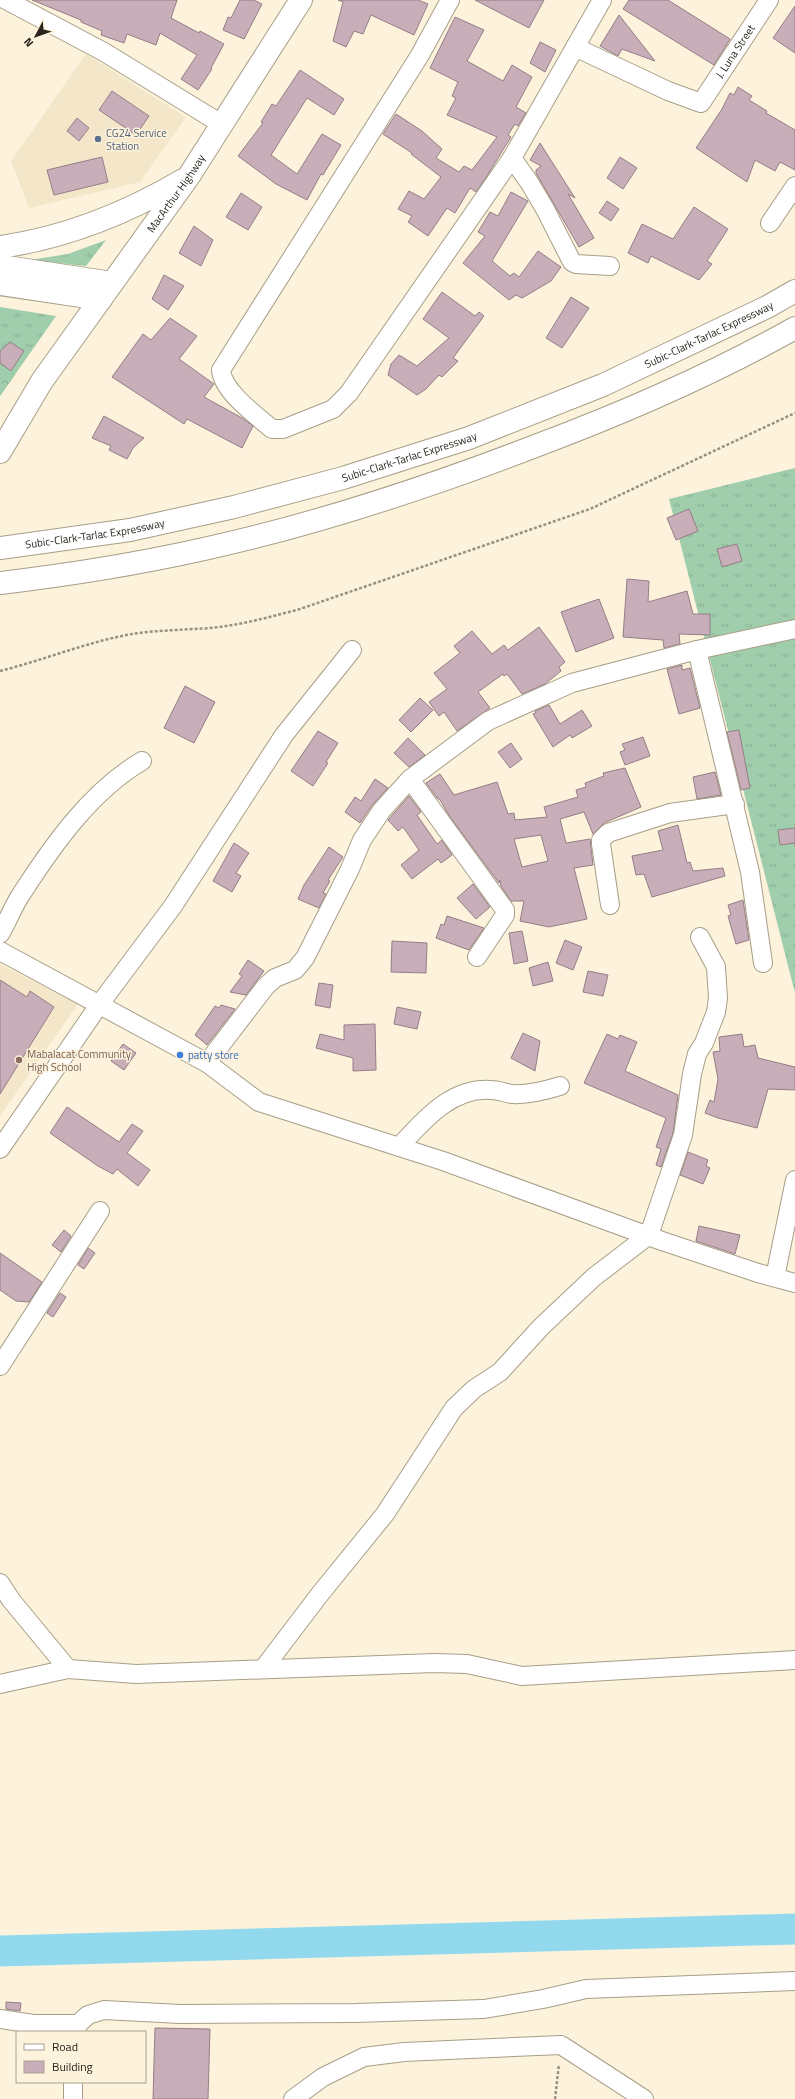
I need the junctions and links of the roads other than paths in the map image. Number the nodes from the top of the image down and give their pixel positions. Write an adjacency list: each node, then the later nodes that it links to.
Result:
1 (6, 0): 7 (street)
2 (301, 0): 7 (highway, MacArthur Highway)
3 (450, 0): 8 (street)
4 (602, 0): 6 (street)
5 (769, 0): 6 (street, J. Luna Street)
6 (575, 47): 8 (street)
7 (223, 125): 9 (highway, MacArthur Highway)
8 (512, 158): 14 (street)
9 (189, 176): 12 (highway); 17 (highway, MacArthur Highway)
10 (795, 186): 11 (street)
11 (770, 223)
12 (0, 247)
13 (0, 266): 17 (highway)
14 (610, 266)
15 (795, 280): 19 (highway)
16 (0, 284): 17 (highway)
17 (106, 291): 21 (highway, MacArthur Highway)
18 (795, 291): 19 (highway, Subic-Clark-Tarlac Expressway)
19 (767, 307): 24 (highway, Subic-Clark-Tarlac Expressway)
20 (795, 328): 25 (highway)
21 (42, 381): 22 (highway, MacArthur Highway); 23 (highway, MacArthur Highway)
22 (0, 424)
23 (0, 452)
24 (0, 548)
25 (0, 583)
26 (795, 630): 28 (street)
27 (352, 650): 38 (street)
28 (697, 650): 30 (street); 31 (street)
29 (142, 761): 33 (street)
30 (410, 779): 36 (street); 39 (street)
31 (735, 804): 32 (street); 37 (street)
32 (610, 905)
33 (0, 934)
34 (700, 937): 45 (street)
35 (0, 951): 38 (street)
36 (477, 957)
37 (763, 963)
38 (99, 1005): 39 (street); 42 (street)
39 (207, 1063): 41 (street)
40 (560, 1086): 41 (street)
41 (399, 1147): 45 (street)
42 (0, 1149)
43 (795, 1180): 46 (street)
44 (100, 1211): 48 (street)
45 (649, 1235): 46 (street); 52 (street)
46 (775, 1278): 47 (street)
47 (795, 1283)
48 (0, 1366)
49 (0, 1583): 51 (street)
50 (795, 1660): 52 (street)
51 (68, 1669): 52 (street); 53 (street)
52 (263, 1669)
53 (0, 1684)
54 (795, 1981): 56 (street)
55 (0, 2019): 56 (street)
56 (77, 2028)
57 (73, 2083): 58 (street)
58 (73, 2099)
59 (293, 2099): 60 (street)
60 (644, 2099)

